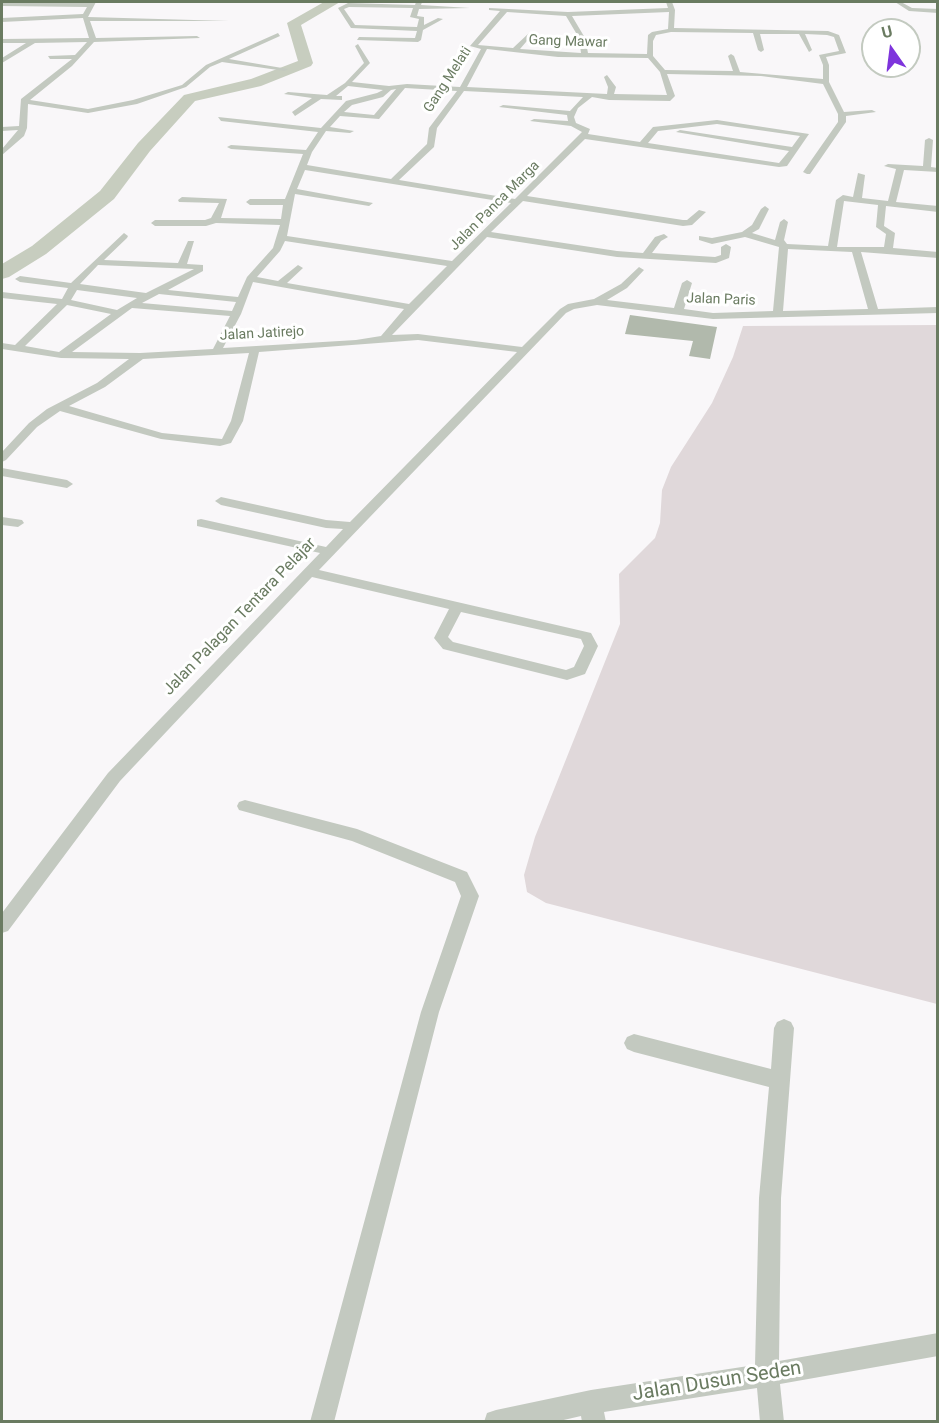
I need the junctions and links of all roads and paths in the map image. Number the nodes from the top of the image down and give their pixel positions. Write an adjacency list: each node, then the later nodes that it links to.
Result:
1 (501, 2): 11 (street)
2 (630, 2): 12 (street)
3 (669, 2): 13 (street)
4 (92, 3): 5 (street); 26 (street)
5 (2, 4)
6 (418, 4): 10 (street); 18 (street); 21 (street)
7 (595, 4): 15 (street)
8 (898, 4): 14 (street)
9 (560, 6): 16 (street)
10 (467, 8)
11 (505, 10): 16 (street); 43 (street)
12 (634, 10): 13 (street); 15 (street)
13 (672, 10): 32 (street)
14 (938, 11)
15 (603, 12): 17 (street)
16 (558, 14): 17 (street)
17 (568, 14): 29 (street)
18 (344, 15): 19 (street); 31 (street)
19 (359, 15)
20 (402, 17): 21 (street)
21 (413, 17): 22 (street)
22 (422, 18): 23 (street); 31 (street)
23 (440, 19): 24 (street); 31 (street)
24 (448, 19)
25 (2, 20): 26 (street)
26 (86, 20): 27 (street); 30 (street); 39 (street)
27 (226, 21)
28 (561, 24): 29 (street)
29 (572, 25): 47 (street)
30 (173, 26)
31 (421, 29): 60 (street)
32 (671, 30): 33 (street); 48 (street)
33 (756, 32): 34 (street); 44 (street)
34 (801, 32): 45 (street); 59 (street)
35 (52, 34): 42 (street)
36 (278, 35): 53 (street)
37 (529, 35): 46 (street)
38 (197, 38): 39 (street)
39 (93, 39): 42 (street); 51 (street)
40 (2, 41): 41 (street)
41 (34, 41): 42 (street); 52 (street)
42 (46, 41)
43 (484, 49): 46 (street, Gang Mawar); 62 (street, Gang Melati)
44 (761, 50)
45 (809, 50)
46 (514, 51): 47 (street, Gang Mawar)
47 (585, 56): 48 (street, Gang Mawar)
48 (650, 56): 55 (street)
49 (731, 56): 56 (street)
50 (50, 57): 51 (street)
51 (77, 57): 70 (street)
52 (3, 59)
53 (221, 60): 54 (street); 70 (street)
54 (285, 69)
55 (663, 72): 56 (street); 68 (street)
56 (737, 73): 57 (street)
57 (784, 76): 59 (street); 64 (street)
58 (607, 77): 68 (street)
59 (826, 82): 76 (street)
60 (347, 84): 63 (street); 66 (street)
61 (403, 86): 62 (street); 63 (street); 75 (street)
62 (463, 87): 67 (street); 101 (street, Gang Melati)
63 (389, 88): 69 (street)
64 (774, 88)
65 (288, 94): 66 (street)
66 (324, 96): 69 (street); 74 (street)
67 (589, 96): 68 (street); 73 (street)
68 (609, 98)
69 (358, 100): 75 (street)
70 (24, 101): 81 (street)
71 (503, 107): 73 (street)
72 (872, 112): 76 (street)
73 (572, 113): 79 (street)
74 (295, 114)
75 (338, 114): 83 (street)
76 (842, 114): 99 (street)
77 (221, 119): 83 (street)
78 (534, 121): 79 (street)
79 (573, 124): 87 (street)
80 (701, 124): 84 (street); 86 (street); 91 (street)
81 (23, 128): 82 (street); 93 (street)
82 (2, 129)
83 (323, 129): 85 (street); 92 (street)
84 (656, 129): 86 (street); 89 (street)
85 (350, 131)
86 (693, 134): 91 (street)
87 (583, 136): 89 (street); 106 (street, Jalan Panca Marga)
88 (929, 140): 97 (street)
89 (643, 144): 91 (street)
90 (231, 147): 92 (street)
91 (793, 149)
92 (308, 152): 95 (street)
93 (2, 153)
94 (888, 166): 96 (street)
95 (301, 167): 101 (street); 103 (street)
96 (901, 167): 97 (street); 111 (street)
97 (927, 169): 98 (street)
98 (938, 170)
99 (807, 172)
100 (861, 175): 107 (street)
101 (393, 182): 106 (street)
102 (216, 191): 105 (street)
103 (293, 191): 109 (street); 110 (street)
104 (182, 200): 105 (street)
105 (210, 200): 115 (street)
106 (521, 200): 114 (street); 119 (street, Jalan Panca Marga)
107 (857, 200): 111 (street); 128 (street)
108 (250, 202): 109 (street)
109 (288, 202): 116 (street)
110 (369, 203)
111 (886, 204): 113 (street); 129 (street)
112 (765, 208): 120 (street)
113 (938, 209)
114 (702, 212)
115 (215, 220): 116 (street); 118 (street)
116 (283, 222): 123 (street)
117 (784, 222): 126 (street)
118 (155, 223)
119 (486, 234): 132 (street); 134 (street, Jalan Panca Marga)
120 (745, 234): 124 (street); 126 (street)
121 (123, 236): 133 (street)
122 (664, 237): 132 (street)
123 (282, 238): 134 (street); 139 (street)
124 (702, 238)
125 (191, 243): 135 (street)
126 (784, 246): 128 (street); 156 (street)
127 (726, 248): 132 (street)
128 (832, 250): 130 (street)
129 (888, 250): 130 (street); 131 (street)
130 (856, 251): 151 (street)
131 (938, 255)
132 (645, 256)
133 (96, 262): 135 (street); 142 (street)
134 (456, 264): 150 (street, Jalan Panca Marga)
135 (182, 265): 143 (street)
136 (298, 268): 140 (street)
137 (639, 270): 148 (street)
138 (20, 279): 142 (street)
139 (250, 279): 140 (street); 146 (street)
140 (281, 283): 150 (street)
141 (687, 283): 153 (street)
142 (74, 286): 145 (street); 147 (street)
143 (155, 291): 145 (street); 146 (street)
144 (2, 295): 147 (street)
145 (144, 296): 149 (street)
146 (241, 300): 155 (street)
147 (65, 302): 154 (street); 159 (street)
148 (597, 302): 153 (street, Jalan Paris); 161 (street, Jalan Paris)
149 (130, 305): 154 (street); 155 (street)
150 (411, 307): 157 (street, Jalan Panca Marga)
151 (873, 310): 152 (street, Jalan Paris); 156 (street, Jalan Paris)
152 (938, 310)
153 (678, 312): 156 (street, Jalan Paris)
154 (120, 313): 163 (street)
155 (236, 314): 162 (street)
156 (778, 315)
157 (384, 338): 160 (street, Jalan Jatirejo); 161 (street, Jalan Jatirejo)
158 (2, 346): 159 (street, Jalan Jatirejo)
159 (16, 349): 163 (street, Jalan Jatirejo)
160 (255, 349): 162 (street, Jalan Jatirejo); 165 (street)
161 (523, 350): 173 (street, Jalan Palagan Tentara Pelajar)
162 (216, 352): 164 (street, Jalan Jatirejo)
163 (61, 355): 164 (street, Jalan Jatirejo)
164 (140, 356): 165 (street)
165 (60, 406): 166 (street)
166 (2, 458)
167 (2, 472): 168 (street)
168 (68, 484)
169 (221, 501): 173 (street)
170 (2, 521): 171 (street)
171 (18, 523)
172 (201, 523): 174 (street)
173 (352, 526): 174 (street, Jalan Palagan Tentara Pelajar)
174 (328, 551): 175 (street, Jalan Palagan Tentara Pelajar)
175 (310, 572): 176 (street); 178 (street, Jalan Palagan Tentara Pelajar)
176 (457, 606): 176 (street)
177 (245, 806): 185 (street)
178 (2, 926)
179 (783, 1028): 181 (street)
180 (634, 1043): 181 (street)
181 (780, 1081): 183 (street)
182 (938, 1344): 183 (street, Jalan Dusun Seden)
183 (767, 1376): 184 (street, Jalan Dusun Seden); 187 (street)
184 (592, 1412): 186 (street, Jalan Dusun Seden)
185 (322, 1422)
186 (496, 1422)
187 (772, 1422)

